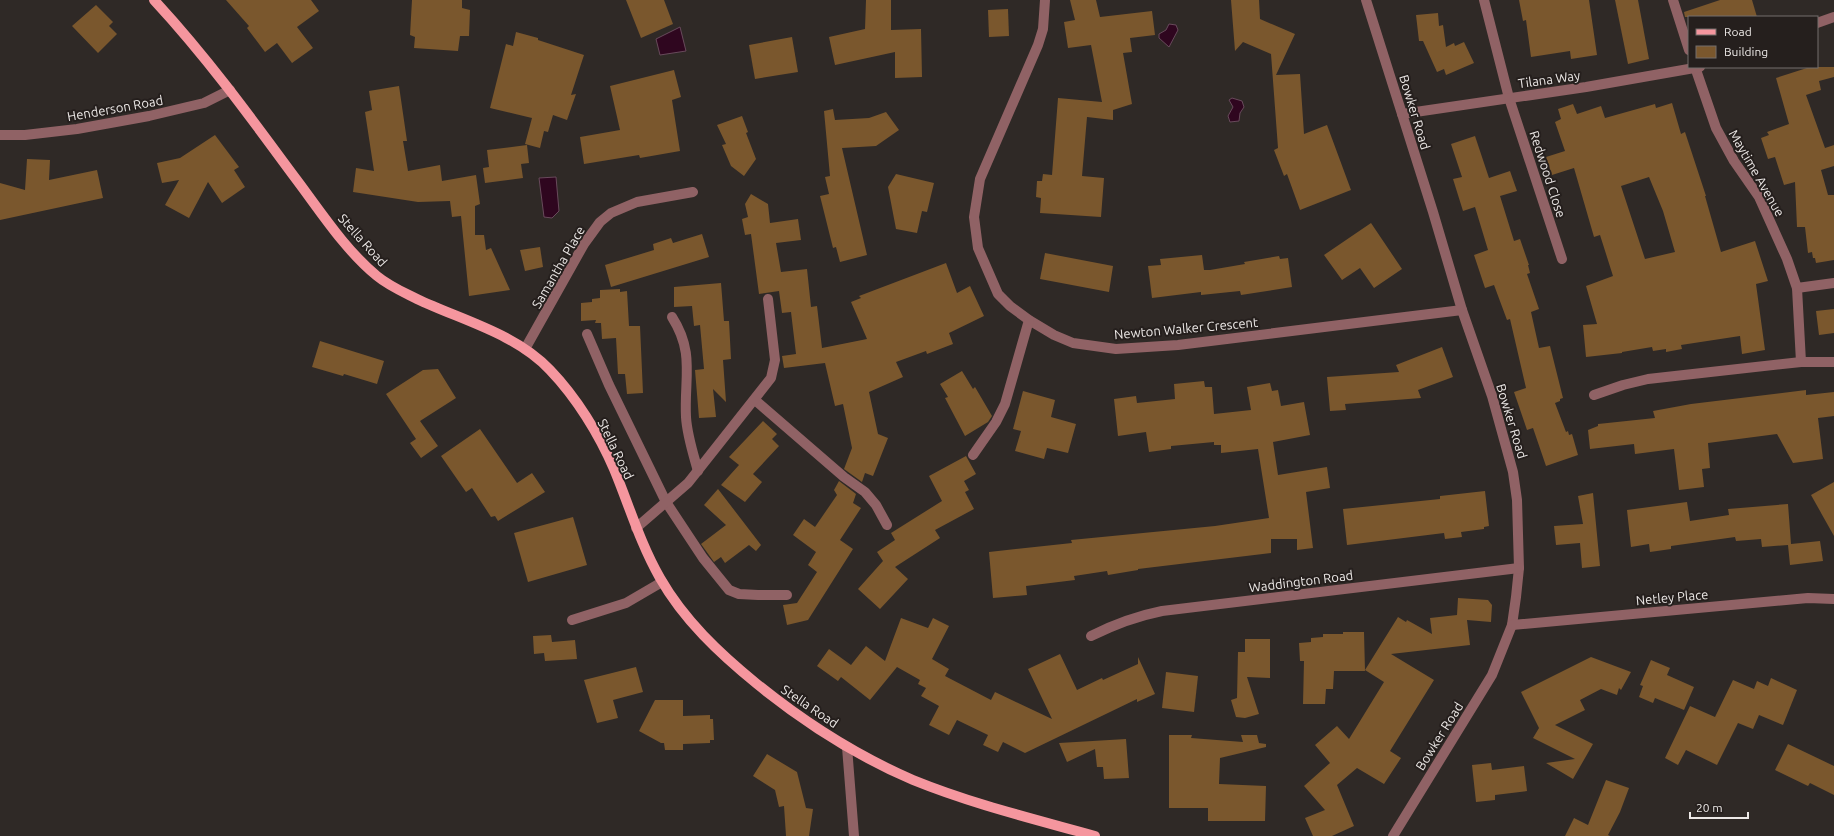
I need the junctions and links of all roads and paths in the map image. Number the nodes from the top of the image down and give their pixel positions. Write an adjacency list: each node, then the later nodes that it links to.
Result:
1 (154, 0): 11 (main road, Stella Road)
2 (1045, 0): 22 (street, Newton Walker Crescent)
3 (1366, 0): 13 (street, Bowker Road)
4 (1484, 0): 12 (street, Redwood Close)
5 (1673, 0): 8 (street)
6 (1834, 17): 7 (street)
7 (1818, 23)
8 (1688, 47)
9 (1691, 68): 12 (street, Tilana Way)
10 (1697, 68): 18 (street, Maytime Avenue)
11 (230, 90): 14 (street, Henderson Road); 24 (main road, Stella Road)
12 (1509, 98): 13 (street, Tilana Way); 16 (street, Redwood Close)
13 (1402, 114): 20 (street, Bowker Road)
14 (0, 135)
15 (693, 192): 24 (street, Samantha Place)
16 (1562, 259)
17 (1834, 283): 18 (street)
18 (1797, 288): 25 (street, Maytime Avenue)
19 (768, 299): 28 (street)
20 (1462, 310): 22 (street, Newton Walker Crescent); 34 (street, Bowker Road)
21 (672, 317): 30 (street)
22 (1029, 320): 29 (street)
23 (587, 334): 31 (street)
24 (525, 349): 33 (main road, Stella Road)
25 (1801, 362): 26 (street); 27 (street)
26 (1834, 362)
27 (1594, 395)
28 (755, 400): 30 (street); 32 (street)
29 (973, 455)
30 (698, 471): 31 (street)
31 (666, 502): 33 (street); 36 (street)
32 (887, 525)
33 (636, 528): 35 (main road, Stella Road)
34 (1518, 568): 39 (street, Bowker Road); 40 (street, Waddington Road)
35 (662, 582): 38 (street); 41 (main road, Stella Road)
36 (787, 595)
37 (1834, 599): 39 (street, Netley Place)
38 (572, 620)
39 (1512, 625): 44 (street, Bowker Road)
40 (1091, 636)
41 (847, 747): 42 (street); 43 (main road, Stella Road)
42 (854, 836)
43 (1095, 836)
44 (1393, 836)

